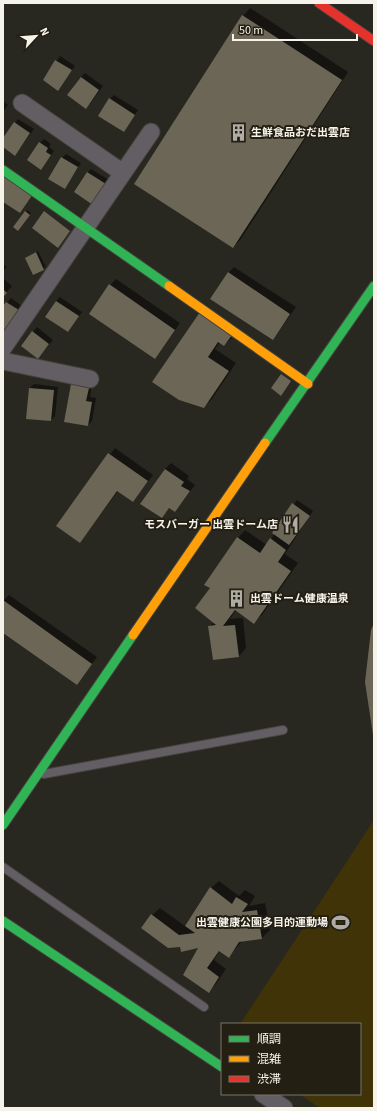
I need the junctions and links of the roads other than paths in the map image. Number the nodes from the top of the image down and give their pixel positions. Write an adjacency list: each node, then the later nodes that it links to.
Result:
1 (319, 3): 2 (street)
2 (374, 41)
3 (22, 103): 6 (street)
4 (151, 132): 6 (street)
5 (3, 170): 7 (street)
6 (123, 173): 7 (street)
7 (86, 226): 9 (street); 12 (street)
8 (374, 286): 12 (street)
9 (3, 348)
10 (3, 361): 11 (street)
11 (90, 379)
12 (308, 384): 14 (street)
13 (283, 730): 14 (lane)
14 (37, 776): 15 (street)
15 (6, 815)
16 (3, 867): 18 (lane)
17 (3, 921): 19 (street)
18 (204, 1006)
19 (221, 1066)
20 (264, 1095): 21 (street)
21 (284, 1108)

